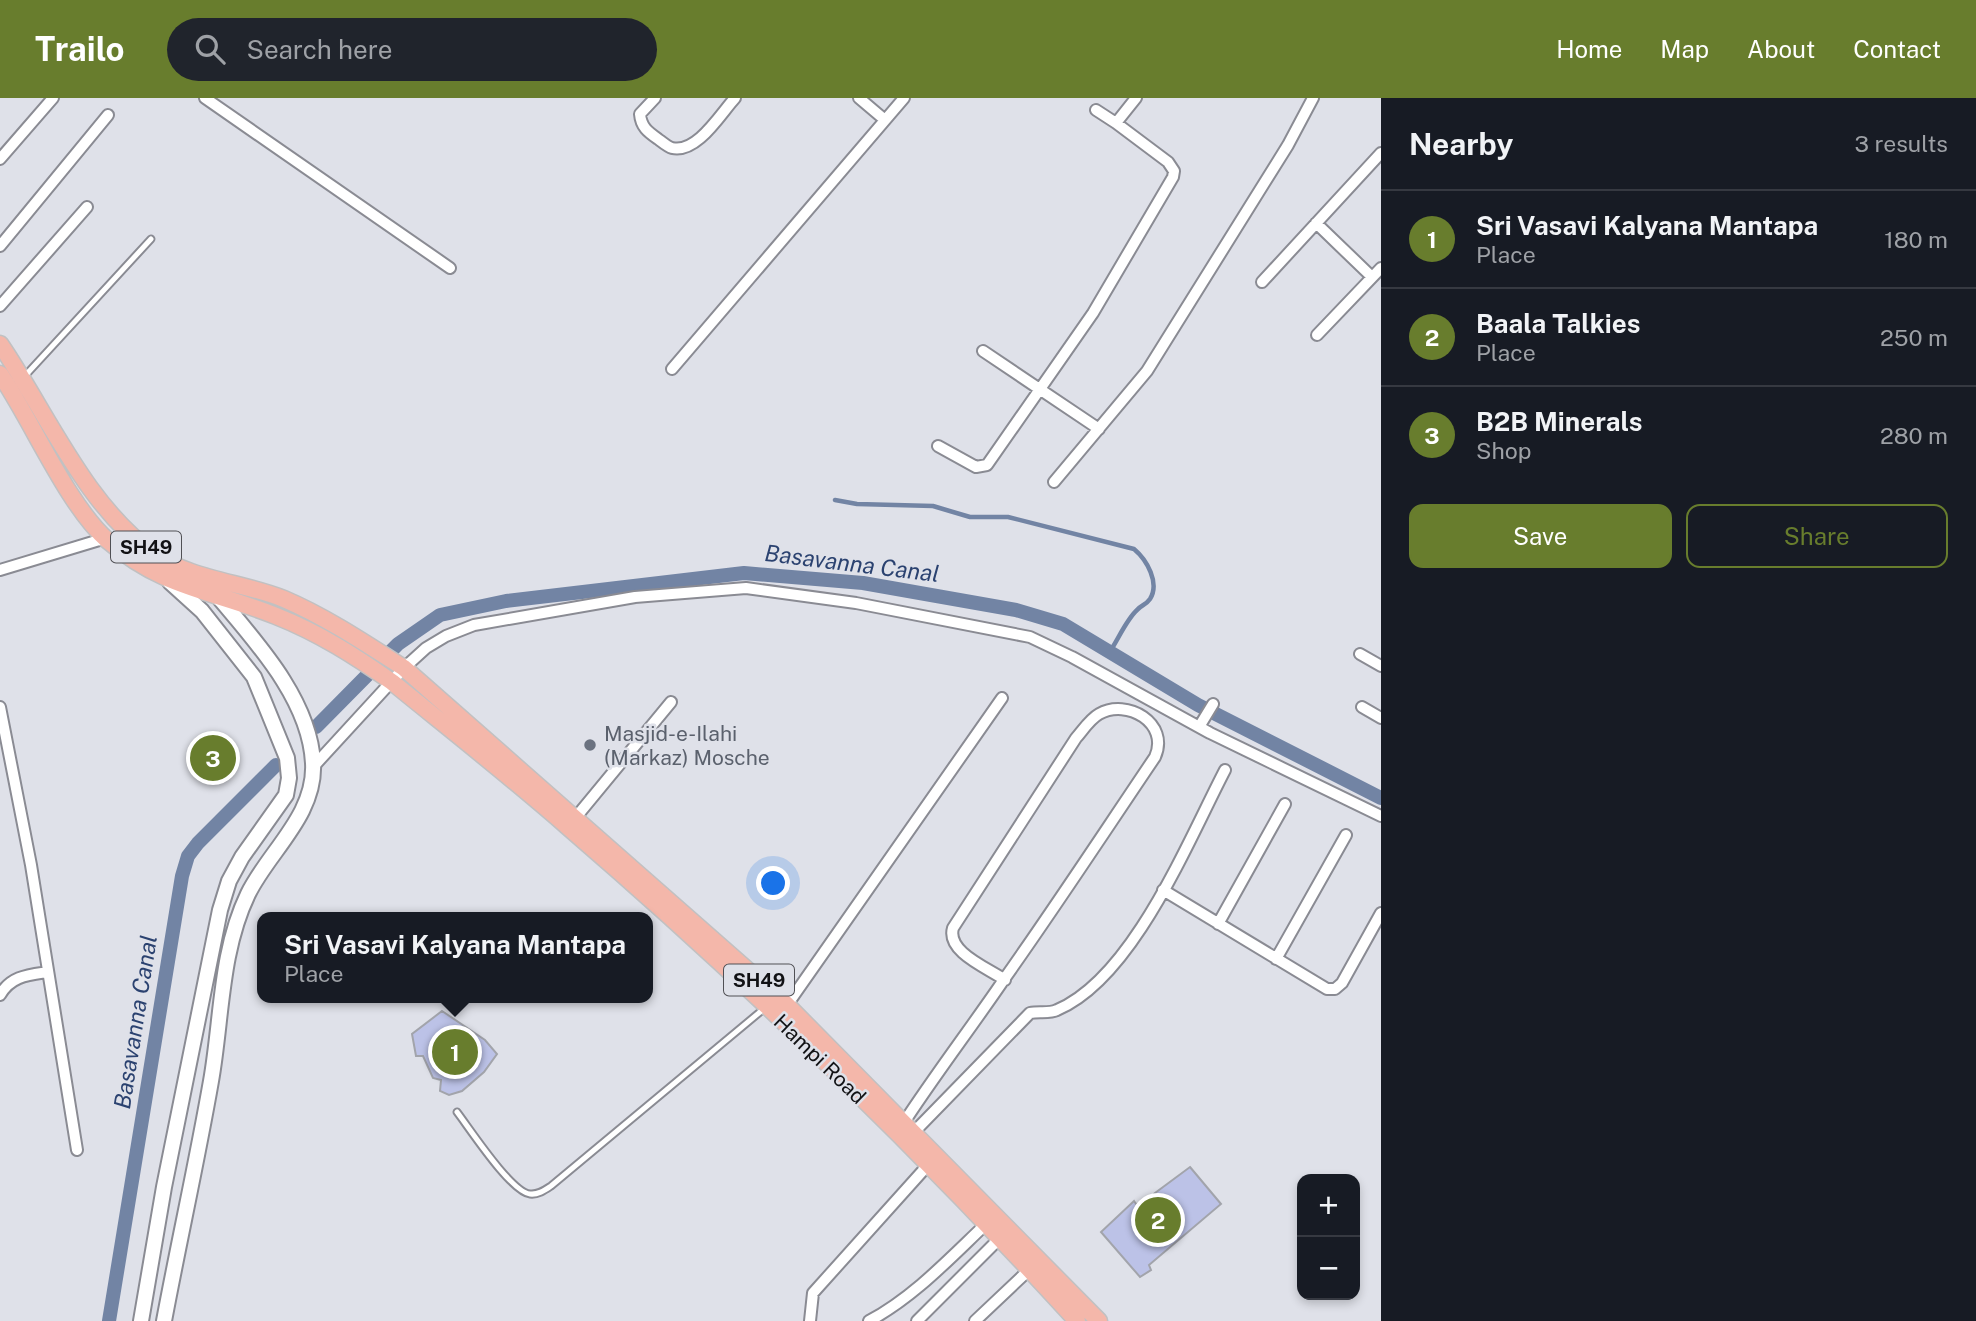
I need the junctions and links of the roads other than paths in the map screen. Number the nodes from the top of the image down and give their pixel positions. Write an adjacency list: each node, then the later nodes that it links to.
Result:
1 (53, 98): 14 (street)
2 (205, 98): 19 (street)
3 (655, 98): 4 (street)
4 (735, 98)
5 (859, 98): 11 (street)
6 (905, 98): 11 (street)
7 (1136, 98): 12 (street)
8 (1313, 98): 31 (street)
9 (1096, 110): 12 (street)
10 (108, 115): 18 (street)
11 (885, 120): 27 (street)
12 (1116, 123): 30 (street)
13 (1381, 153): 16 (street)
14 (0, 159)
15 (87, 207): 23 (street)
16 (1316, 223): 21 (street); 22 (street)
17 (151, 239): 29 (lane)
18 (0, 246)
19 (450, 268)
20 (1381, 268): 21 (street)
21 (1372, 277): 24 (street)
22 (1262, 282)
23 (0, 306)
24 (1317, 335)
25 (0, 344): 29 (main road, SH49)
26 (983, 351): 30 (street)
27 (672, 369)
28 (0, 374): 34 (main road, SH49)
29 (22, 379): 38 (main road, SH49)
30 (1041, 392): 31 (street); 32 (street)
31 (1099, 429): 33 (street)
32 (938, 446)
33 (1054, 482)
34 (106, 538): 35 (street); 36 (main road, SH49)
35 (0, 570)
36 (170, 582): 37 (main road, SH49); 72 (main road)
37 (220, 599): 38 (main road, SH49); 50 (main road)
38 (369, 654): 40 (main road, SH49); 42 (main road, SH49)
39 (1360, 654): 41 (street)
40 (400, 665): 42 (street); 49 (street); 54 (main road, SH49)
41 (1381, 666)
42 (389, 680): 50 (street); 54 (main road, Hampi Road / SH49)
43 (1002, 698): 63 (street)
44 (671, 702): 54 (street)
45 (1213, 704): 49 (street)
46 (0, 707): 60 (street)
47 (1363, 707): 48 (street)
48 (1381, 718)
49 (1201, 723): 53 (street)
50 (313, 766): 73 (main road)
51 (1225, 770): 56 (street)
52 (1286, 804): 58 (street)
53 (1381, 817)
54 (572, 821): 63 (main road, Hampi Road / SH49)
55 (1346, 835): 59 (street)
56 (1163, 890): 58 (street); 65 (street)
57 (1381, 913): 59 (street)
58 (1218, 924): 59 (street)
59 (1276, 959)
60 (48, 972): 62 (street); 66 (street)
61 (1005, 979): 61 (street); 65 (street)
62 (0, 995)
63 (777, 1010): 64 (lane); 65 (main road, Hampi Road / SH49)
64 (457, 1112)
65 (905, 1128): 67 (main road, Hampi Road / SH49); 80 (main road, SH49)
66 (77, 1150)
67 (928, 1165): 68 (main road, Hampi Road / SH49); 74 (street)
68 (986, 1224): 69 (main road, Hampi Road / SH49); 71 (street)
69 (1000, 1238): 70 (main road, Hampi Road / SH49); 77 (street)
70 (1030, 1269): 78 (street); 79 (main road, Hampi Road / SH49)
71 (888, 1311): 75 (street); 76 (street)
72 (141, 1321)
73 (164, 1321)
74 (810, 1321)
75 (870, 1321)
76 (896, 1321)
77 (917, 1321)
78 (975, 1321)
79 (1077, 1321)
80 (1099, 1321)

